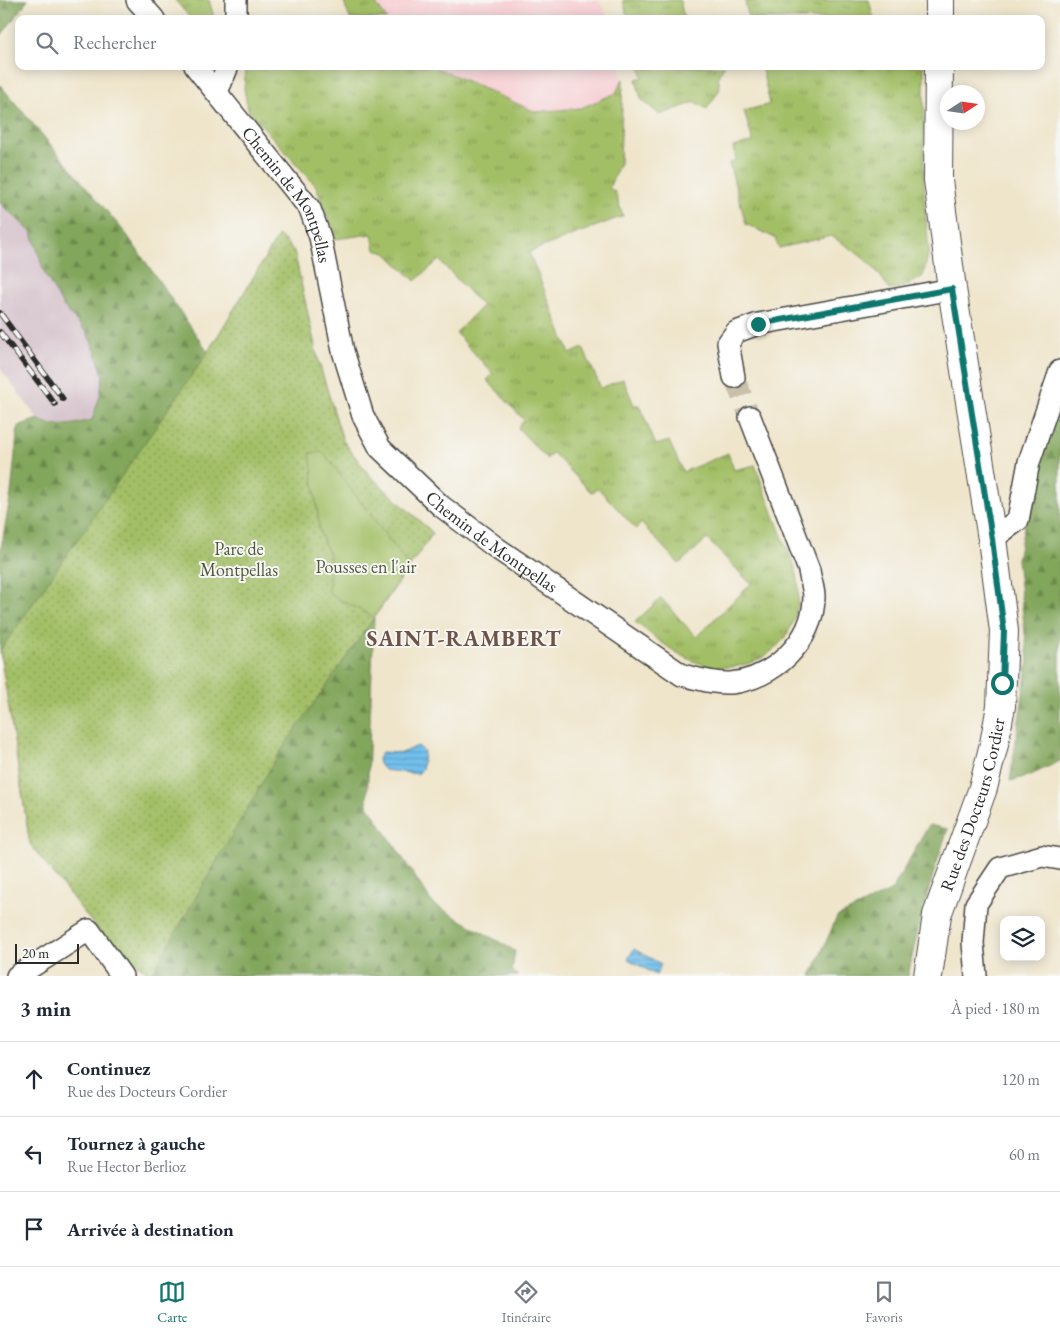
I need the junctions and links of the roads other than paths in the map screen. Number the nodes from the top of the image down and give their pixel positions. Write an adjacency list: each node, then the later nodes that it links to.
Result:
1 (137, 0): 4 (street)
2 (236, 0): 5 (street)
3 (940, 0): 6 (street)
4 (150, 15)
5 (236, 15)
6 (940, 15)
7 (198, 70): 10 (street, Chemin de Montpellas)
8 (226, 70): 10 (street)
9 (939, 70): 11 (street, Rue des Docteurs Cordier)
10 (217, 92): 14 (street, Chemin de Montpellas)
11 (952, 289): 13 (street); 15 (street, Rue des Docteurs Cordier)
12 (1060, 371): 15 (street)
13 (734, 377)
14 (750, 418)
15 (992, 539): 19 (street, Rue des Docteurs Cordier)
16 (1060, 859): 20 (street)
17 (17, 976): 18 (street)
18 (122, 976)
19 (928, 976)
20 (976, 976)

